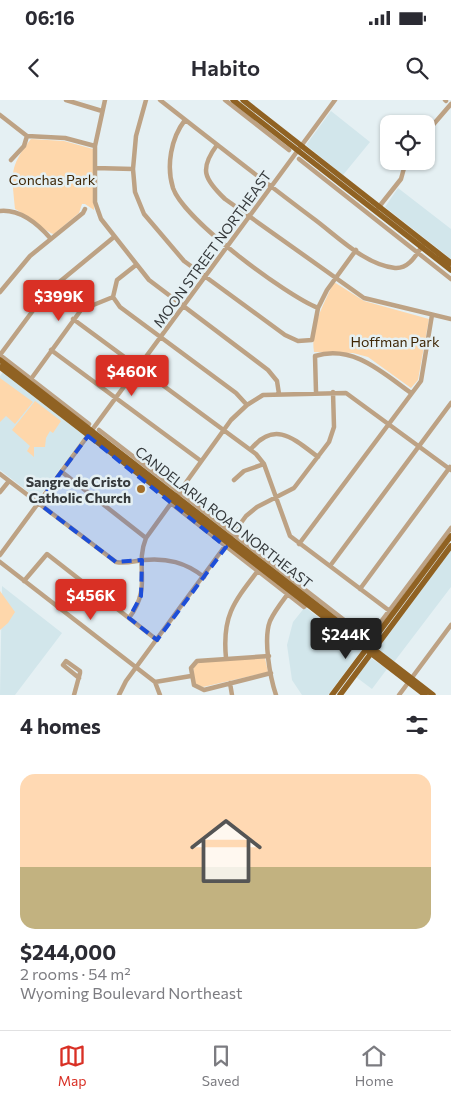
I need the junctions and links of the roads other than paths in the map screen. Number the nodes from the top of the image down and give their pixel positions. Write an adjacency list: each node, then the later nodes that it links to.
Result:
1 (66, 100): 10 (street)
2 (104, 100): 10 (street)
3 (146, 100): 22 (street)
4 (160, 100): 12 (street)
5 (225, 100): 18 (street)
6 (233, 100): 17 (main road)
7 (243, 100): 17 (main road)
8 (335, 100): 17 (street, MOON STREET NORTHEAST)
9 (448, 101): 13 (street)
10 (102, 111): 16 (street)
11 (0, 114): 14 (street)
12 (185, 120): 15 (street); 31 (street)
13 (435, 122)
14 (27, 136): 16 (street); 20 (street)
15 (218, 145): 24 (street); 28 (street)
16 (95, 146): 21 (street)
17 (300, 148): 24 (street, MOON STREET NORTHEAST); 26 (main road)
18 (289, 150)
19 (299, 159): 32 (street)
20 (11, 160)
21 (95, 168): 22 (street); 30 (street)
22 (133, 169): 37 (street)
23 (404, 170): 26 (street)
24 (271, 187): 28 (street, MOON STREET NORTHEAST); 33 (street)
25 (84, 209): 29 (street)
26 (377, 209): 32 (main road)
27 (0, 211): 29 (street)
28 (249, 216): 31 (street, MOON STREET NORTHEAST); 38 (street)
29 (51, 238): 40 (street)
30 (114, 238): 35 (street); 49 (street)
31 (227, 246): 37 (street, MOON STREET NORTHEAST); 43 (street)
32 (422, 248): 33 (street); 34 (main road); 36 (main road); 39 (street)
33 (356, 250): 38 (street)
34 (451, 263)
35 (136, 265): 41 (street); 42 (street)
36 (451, 270)
37 (205, 277): 42 (street, MOON STREET NORTHEAST); 43 (street)
38 (334, 279): 43 (street); 44 (street)
39 (451, 279)
40 (0, 292)
41 (113, 297): 45 (street); 47 (street)
42 (183, 307): 47 (street, MOON STREET NORTHEAST); 56 (street)
43 (318, 308)
44 (432, 316): 46 (street); 55 (street)
45 (73, 319): 48 (street); 51 (street)
46 (451, 319)
47 (161, 337): 51 (street, MOON STREET NORTHEAST); 59 (street)
48 (51, 350): 52 (street); 57 (street)
49 (0, 355): 52 (street)
50 (1, 366): 64 (main road, CANDELARIA ROAD NORTHEAST)
51 (138, 368): 57 (street, MOON STREET NORTHEAST); 63 (street)
52 (31, 379): 60 (street)
53 (316, 392): 54 (street); 55 (street); 56 (street)
54 (333, 392): 61 (street); 67 (street)
55 (412, 393): 61 (street)
56 (279, 394): 59 (street)
57 (117, 398): 64 (street, MOON STREET NORTHEAST); 68 (street)
58 (451, 403): 65 (street)
59 (247, 405): 63 (street)
60 (89, 424)
61 (389, 424): 65 (street); 83 (street)
62 (99, 430): 76 (street)
63 (224, 430): 66 (street); 68 (street)
64 (90, 434): 71 (street, MOON STREET NORTHEAST); 76 (main road, CANDELARIA ROAD NORTHEAST)
65 (419, 446): 70 (street); 88 (street)
66 (251, 450): 67 (street); 69 (street)
67 (318, 457): 77 (street)
68 (201, 460): 76 (street)
69 (264, 464): 73 (street); 77 (street)
70 (450, 468): 92 (street)
71 (62, 472): 78 (street, MOON STREET NORTHEAST); 81 (street)
72 (0, 474): 74 (street)
73 (234, 480)
74 (9, 481): 75 (street); 78 (street)
75 (0, 492)
76 (175, 498): 81 (street); 82 (main road, CANDELARIA ROAD NORTHEAST); 82 (street)
77 (275, 498): 82 (street); 83 (street)
78 (38, 503): 85 (street, MOON STREET NORTHEAST); 86 (street)
79 (451, 528): 95 (street)
80 (451, 536): 95 (main road)
81 (146, 538): 86 (street)
82 (229, 541): 89 (street); 90 (street); 94 (main road, CANDELARIA ROAD NORTHEAST); 95 (street)
83 (299, 544): 88 (street)
84 (451, 546): 95 (main road)
85 (0, 555)
86 (142, 560): 90 (street); 96 (street)
87 (0, 562): 91 (street)
88 (330, 566): 92 (street)
89 (257, 572): 93 (street); 101 (street)
90 (204, 577): 98 (street)
91 (24, 581): 96 (street); 102 (street)
92 (360, 589): 95 (street)
93 (287, 595): 94 (street); 100 (street)
94 (308, 602): 99 (main road, CANDELARIA ROAD NORTHEAST)
95 (394, 614): 99 (main road)
96 (129, 618): 98 (street)
97 (451, 625): 106 (street)
98 (157, 640): 102 (street)
99 (369, 650): 106 (main road, CANDELARIA ROAD NORTHEAST); 114 (main road); 115 (main road)
100 (269, 656): 101 (street); 103 (street)
101 (226, 658): 104 (street)
102 (136, 668): 107 (street); 110 (street)
103 (271, 673): 108 (street); 113 (street)
104 (191, 676): 107 (street); 108 (street)
105 (79, 678): 109 (street)
106 (410, 681): 116 (street); 117 (main road, CANDELARIA ROAD NORTHEAST); 118 (main road, CANDELARIA ROAD NORTHEAST)
107 (155, 682): 111 (street)
108 (230, 683): 112 (street)
109 (74, 695)
110 (119, 695)
111 (160, 695)
112 (232, 695)
113 (276, 695)
114 (332, 695)
115 (340, 695)
116 (399, 695)
117 (425, 695)
118 (433, 695)

